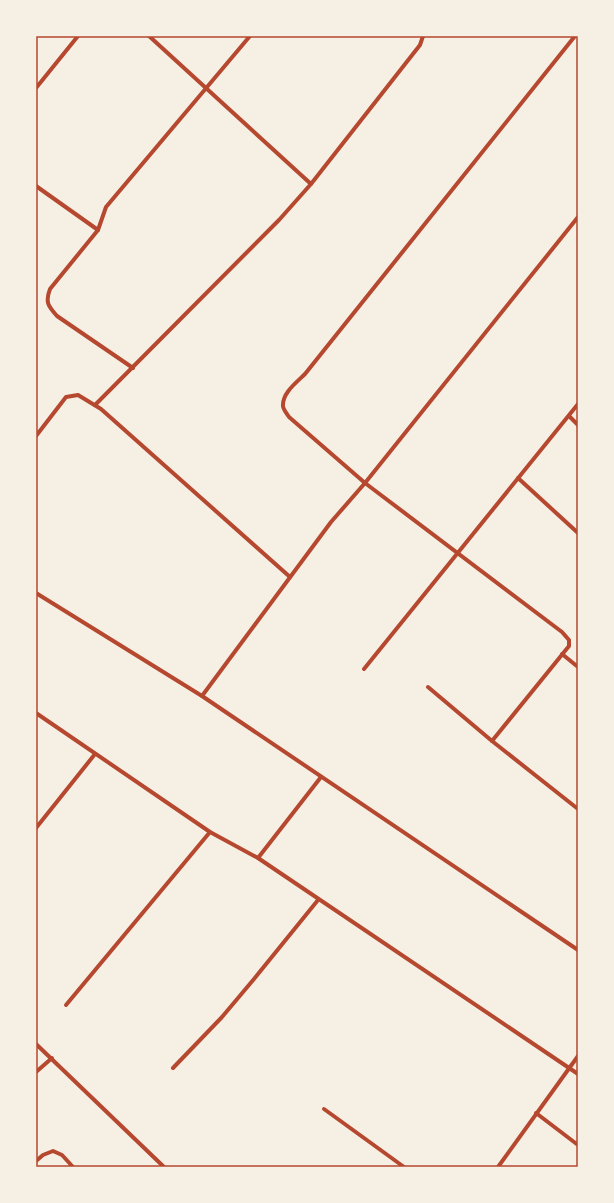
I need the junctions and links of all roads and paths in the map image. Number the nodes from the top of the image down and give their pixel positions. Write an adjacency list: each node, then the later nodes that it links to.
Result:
1 (78, 36): 6 (street)
2 (149, 36): 7 (street)
3 (250, 36): 7 (street)
4 (423, 36): 8 (street)
5 (575, 36): 19 (street)
6 (36, 88)
7 (206, 89): 8 (street); 11 (street)
8 (311, 184): 12 (street)
9 (36, 186): 11 (street)
10 (578, 217): 19 (street)
11 (98, 230): 12 (street)
12 (133, 368): 14 (street)
13 (578, 404): 15 (street)
14 (95, 405): 17 (street); 22 (street)
15 (569, 416): 16 (street); 18 (street)
16 (578, 425)
17 (36, 436)
18 (518, 478): 20 (street); 21 (street)
19 (364, 484): 21 (street); 22 (street)
20 (578, 533)
21 (458, 554): 24 (street); 26 (street)
22 (290, 577): 28 (street)
23 (36, 593): 28 (street)
24 (562, 654): 25 (street); 30 (street)
25 (578, 667)
26 (364, 669)
27 (428, 687): 30 (street)
28 (202, 696): 32 (street)
29 (36, 713): 31 (street)
30 (492, 741): 33 (street)
31 (95, 754): 34 (street); 35 (street)
32 (321, 777): 36 (street); 38 (street)
33 (578, 809)
34 (36, 828)
35 (210, 832): 36 (street); 39 (street)
36 (258, 858): 37 (street)
37 (318, 900): 43 (street); 44 (street)
38 (578, 950)
39 (66, 1005)
40 (36, 1044): 42 (street)
41 (578, 1056): 44 (street)
42 (52, 1058): 45 (street); 52 (street)
43 (173, 1068)
44 (570, 1069): 46 (street); 48 (street)
45 (36, 1072)
46 (578, 1074)
47 (324, 1109): 53 (street)
48 (536, 1113): 49 (street); 54 (street)
49 (578, 1146)
50 (36, 1161): 51 (street)
51 (72, 1167)
52 (164, 1167)
53 (403, 1167)
54 (498, 1167)

